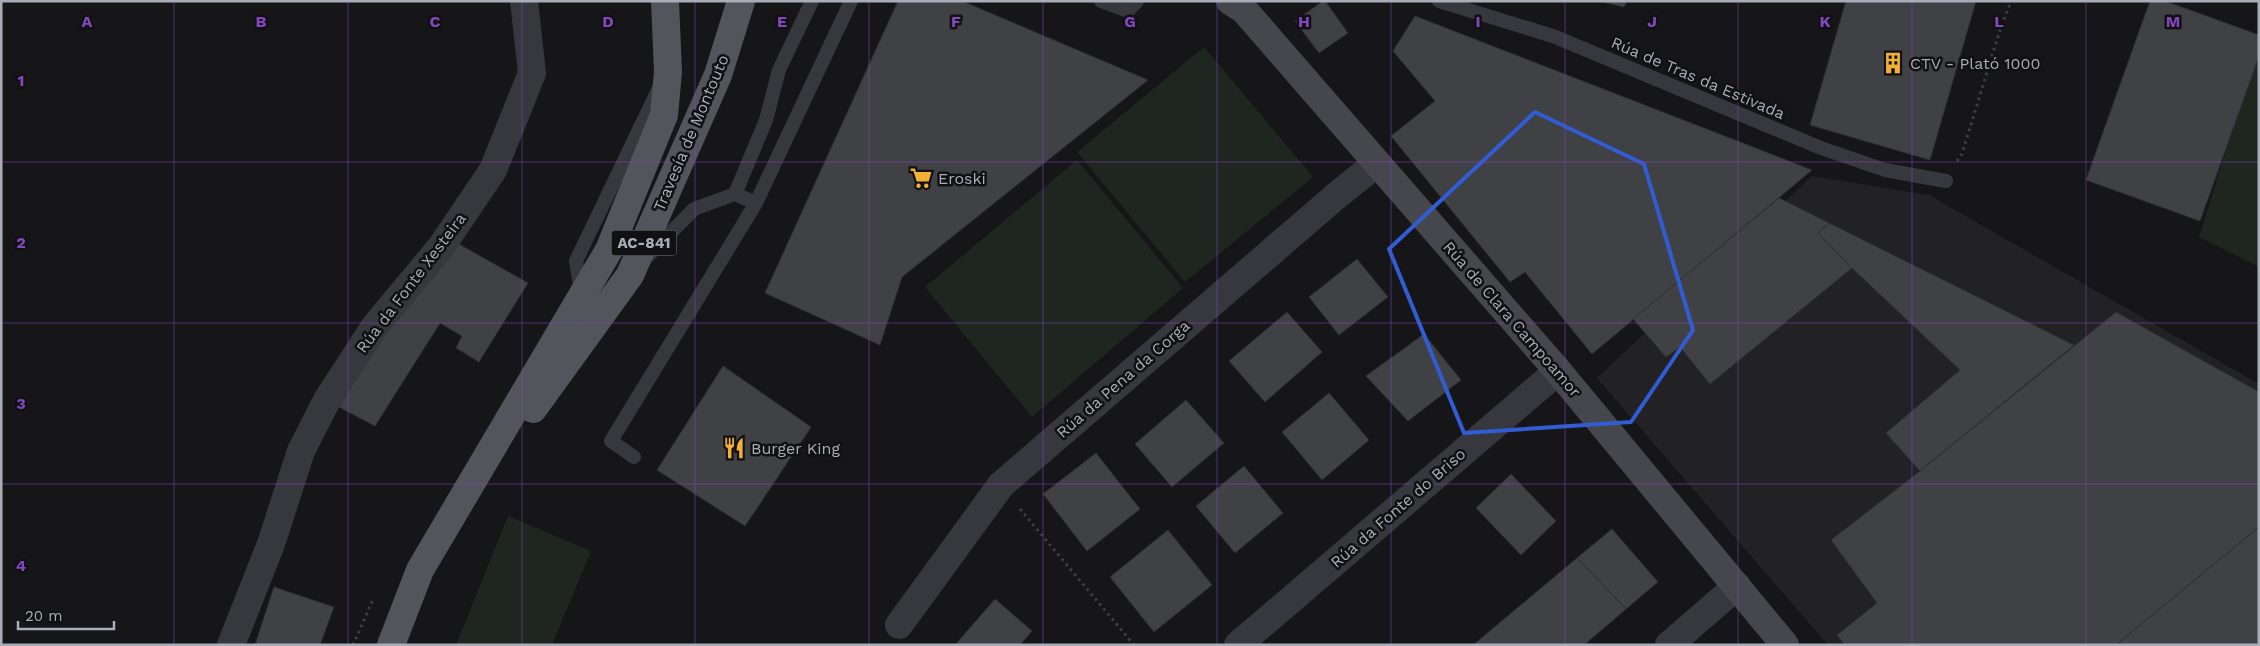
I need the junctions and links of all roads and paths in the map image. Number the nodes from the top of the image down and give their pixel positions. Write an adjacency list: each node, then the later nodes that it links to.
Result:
1 (524, 1): 22 (street, Rúa da Fonte Xesteira)
2 (665, 1): 17 (main road, Travesía de Montouto / AC-841)
3 (741, 1): 15 (main road, Travesía de Montouto / AC-841)
4 (812, 1): 13 (lane)
5 (851, 1): 14 (lane)
6 (1101, 1): 7 (lane)
7 (1137, 1)
8 (1230, 1): 11 (street, Rúa de Clara Campoamor)
9 (1439, 1): 12 (lane, Rúa de Tras da Estivada)
10 (2011, 1): 12 (path)
11 (1378, 163): 16 (street, Rúa de Clara Campoamor); 19 (street, Rúa da Pena da Corga)
12 (1946, 181)
13 (735, 194): 14 (lane); 15 (lane)
14 (756, 203): 18 (lane)
15 (630, 275): 17 (main road, Travesía de Montouto / AC-841)
16 (1558, 372): 20 (street, Rúa de Clara Campoamor); 25 (street, Rúa da Fonte do Briso)
17 (490, 452): 23 (main road, Travesía de Montouto / AC-841)
18 (634, 457)
19 (1001, 485): 21 (street, Rúa da Pena da Corga); 24 (path)
20 (1737, 586): 26 (street); 27 (street, Rúa de Clara Campoamor)
21 (900, 625)
22 (231, 645)
23 (391, 645)
24 (1134, 645)
25 (1238, 645)
26 (1668, 645)
27 (1786, 645)

